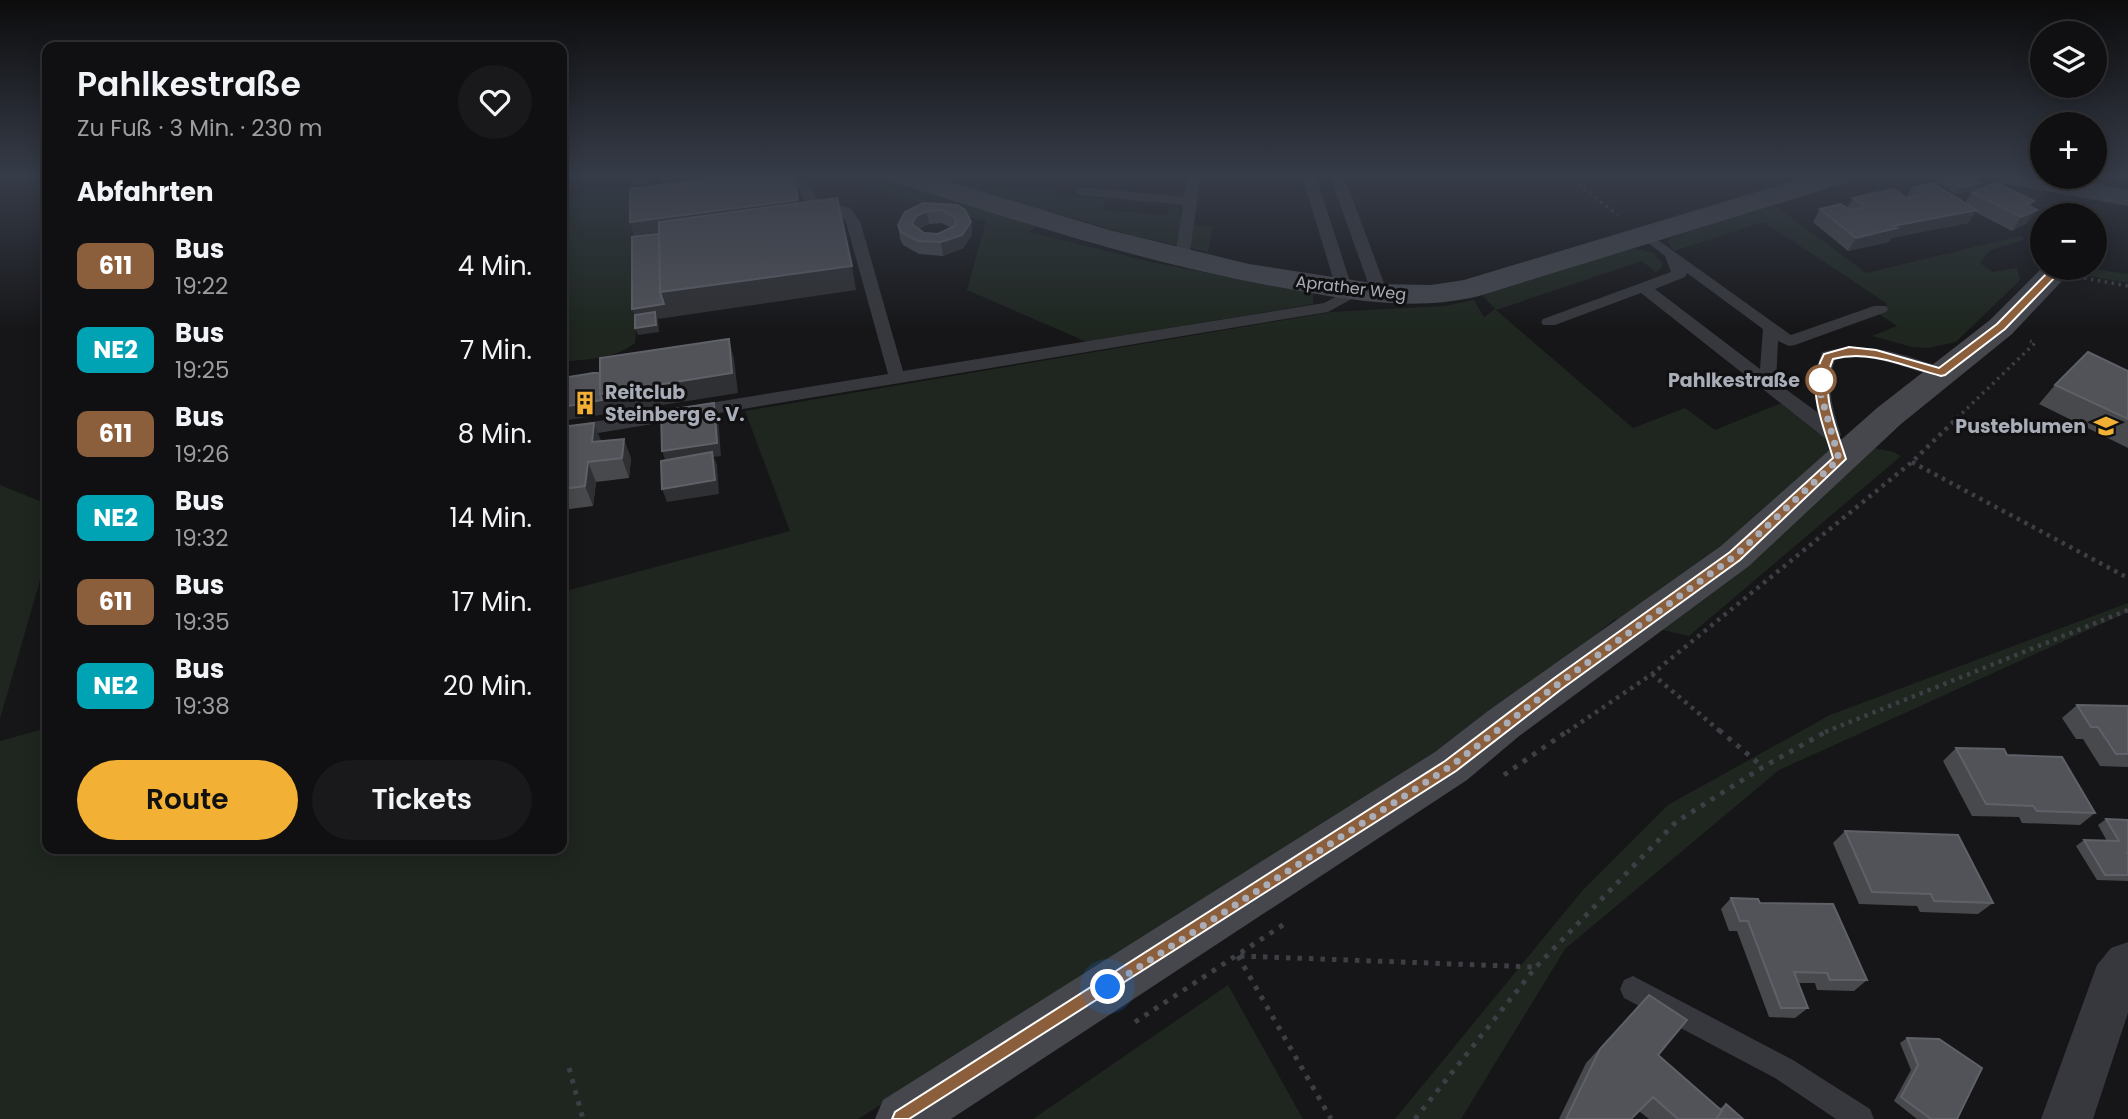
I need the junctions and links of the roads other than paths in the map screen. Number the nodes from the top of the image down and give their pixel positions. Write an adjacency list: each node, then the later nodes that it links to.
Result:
1 (855, 228): 17 (lane)
2 (1075, 228): 9 (street, Aprather Weg)
3 (1187, 228): 9 (lane)
4 (1333, 228): 12 (lane)
5 (1348, 228): 12 (lane)
6 (1663, 228): 7 (street, Aprather Weg)
7 (1644, 234): 8 (lane); 12 (street, Aprather Weg)
8 (1672, 256): 11 (lane); 15 (lane)
9 (1182, 258): 12 (street, Aprather Weg)
10 (2047, 280): 16 (street)
11 (1644, 288): 14 (lane); 18 (lane)
12 (1361, 291): 17 (lane)
13 (1880, 309): 15 (lane)
14 (1549, 322)
15 (1771, 328): 18 (lane)
16 (1941, 373): 20 (street); 20 (lane)
17 (897, 378): 19 (lane)
18 (1768, 383): 20 (lane)
19 (567, 432)
20 (1835, 446): 23 (street)
21 (2128, 965): 25 (street)
22 (1633, 989): 24 (lane)
23 (902, 1119)
24 (1860, 1119)
25 (2067, 1119)

